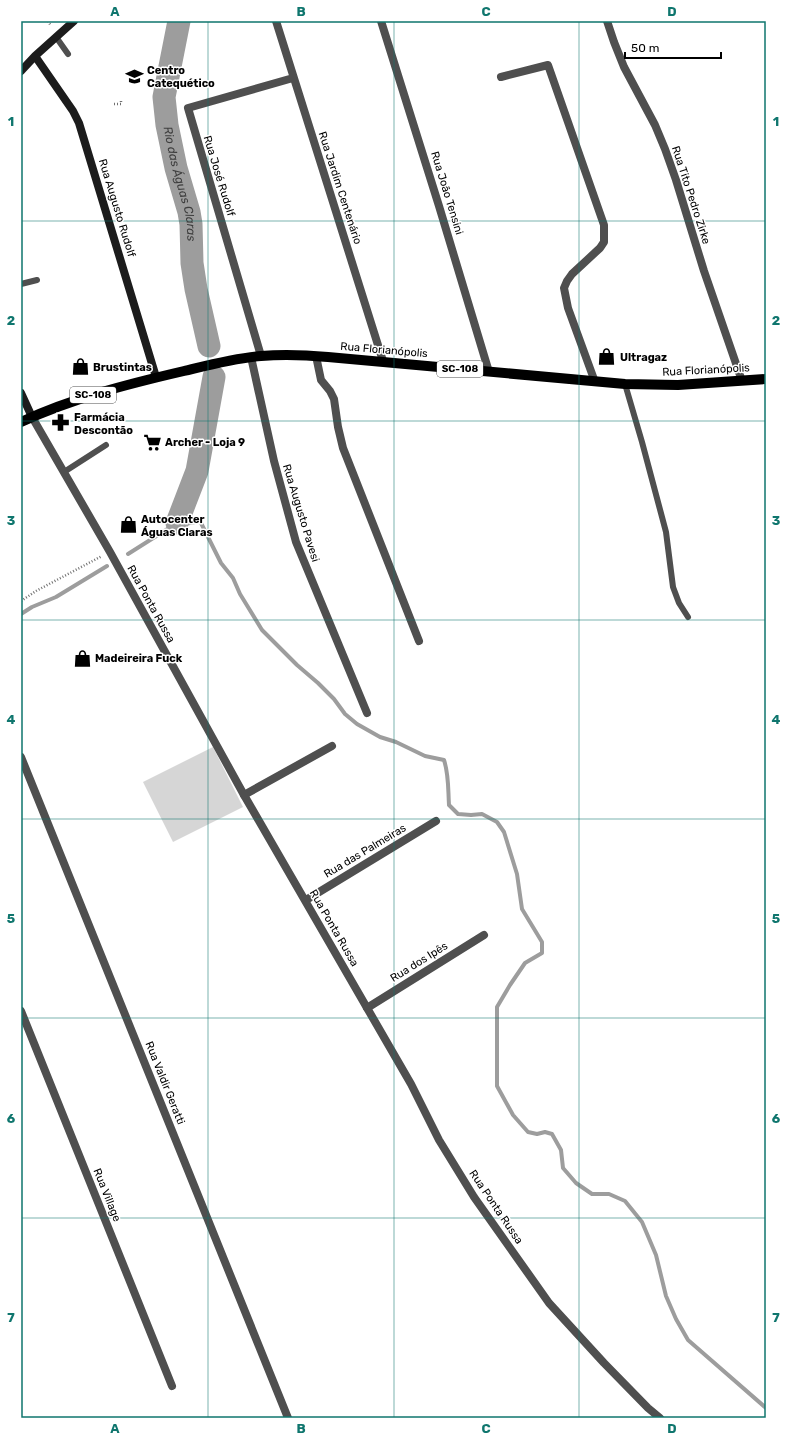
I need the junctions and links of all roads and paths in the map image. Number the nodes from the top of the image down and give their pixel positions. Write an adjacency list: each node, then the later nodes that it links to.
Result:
1 (48, 21): 6 (path)
2 (74, 21): 7 (main road)
3 (276, 21): 12 (street, Rua Jardim Centenário)
4 (381, 21): 20 (street, Rua João Tensini)
5 (608, 21): 23 (street, Rua Tito Pedro Zirke)
6 (51, 26)
7 (56, 37): 8 (lane); 9 (main road)
8 (68, 54)
9 (35, 56): 10 (main road); 21 (main road, Rua Augusto Rudolf)
10 (21, 71)
11 (501, 77): 24 (street)
12 (293, 78): 18 (street, Rua José Rudolf); 19 (street, Rua Jardim Centenário)
13 (121, 99): 14 (path)
14 (114, 104)
15 (37, 280): 16 (lane)
16 (21, 284)
17 (316, 356): 18 (main road, Rua Florianópolis / SC-108); 19 (main road, Rua Florianópolis / SC-108); 34 (street)
18 (256, 357): 21 (main road, Rua Florianópolis / SC-108); 35 (street, Rua Augusto Pavesi)
19 (383, 361): 20 (main road, Rua Florianópolis / SC-108)
20 (489, 372): 24 (main road, Rua Florianópolis / SC-108)
21 (156, 378): 27 (main road, Rua Florianópolis / SC-108)
22 (766, 379): 23 (main road, Rua Florianópolis / SC-108)
23 (742, 381): 25 (main road, Rua Florianópolis / SC-108)
24 (595, 382): 25 (main road, Rua Florianópolis / SC-108)
25 (625, 384): 33 (lane)
26 (21, 393): 27 (main road)
27 (32, 417): 28 (main road, SC-108); 30 (street, Rua Ponta Russa)
28 (21, 422)
29 (106, 445): 30 (lane)
30 (64, 472): 31 (street, Rua Ponta Russa)
31 (110, 552): 32 (path); 38 (street, Rua Ponta Russa)
32 (21, 601)
33 (688, 617)
34 (419, 641)
35 (367, 714)
36 (332, 746): 38 (street)
37 (21, 758): 45 (street, Rua Valdir Geratti)
38 (244, 795): 40 (street, Rua Ponta Russa)
39 (436, 821): 40 (street, Rua das Palmeiras)
40 (306, 900): 42 (street, Rua Ponta Russa)
41 (484, 935): 42 (street, Rua dos Ipês)
42 (367, 1008): 46 (street, Rua Ponta Russa)
43 (21, 1011): 44 (street, Rua Village)
44 (172, 1386)
45 (288, 1418)
46 (660, 1418)

